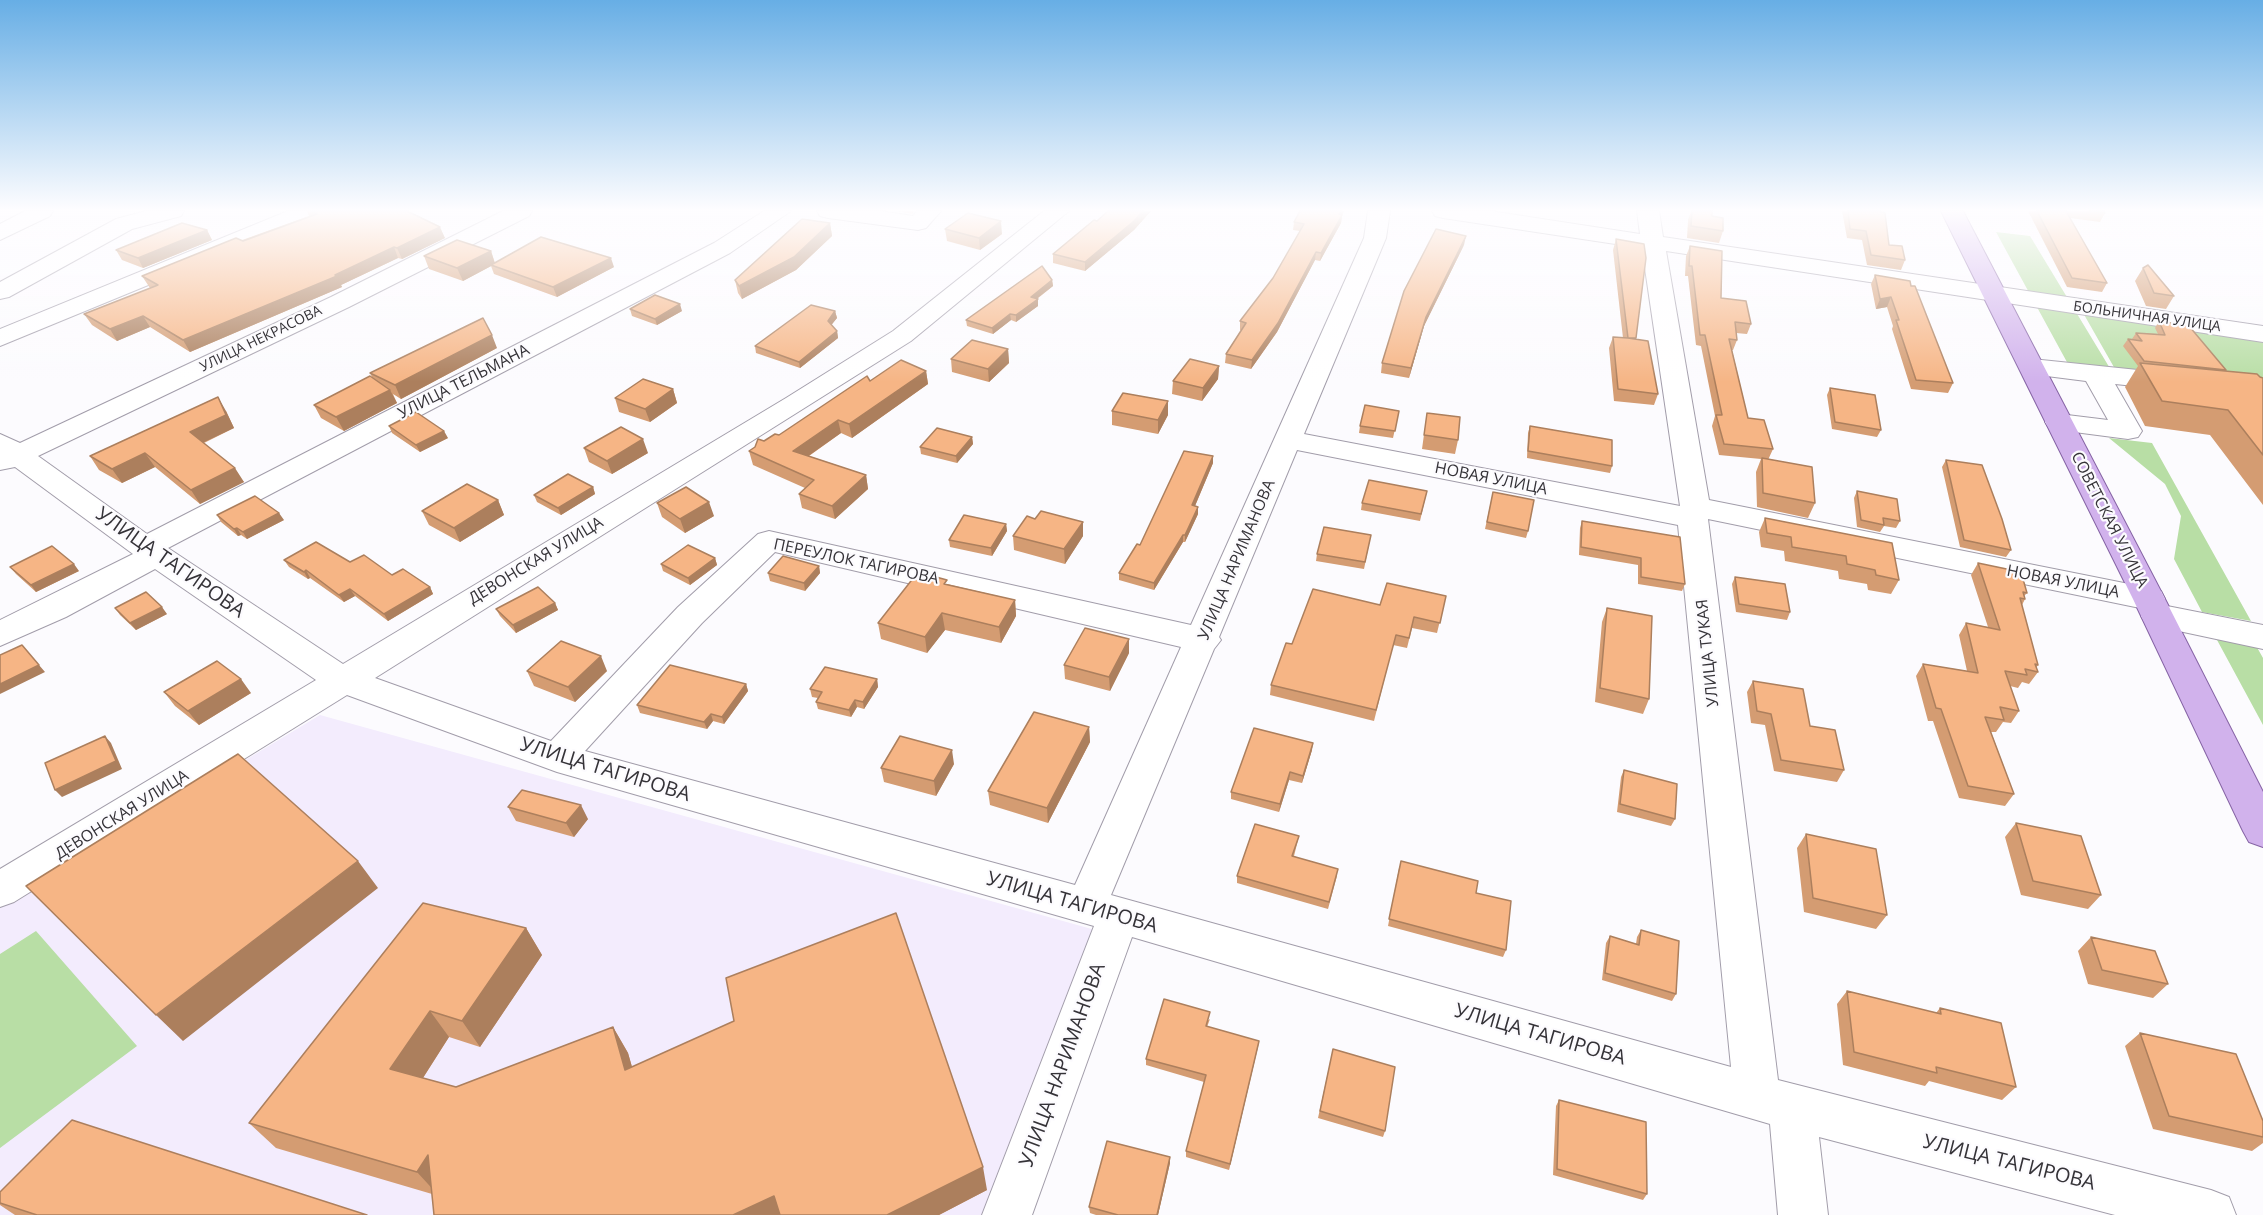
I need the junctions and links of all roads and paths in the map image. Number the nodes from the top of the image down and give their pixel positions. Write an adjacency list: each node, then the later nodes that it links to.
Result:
1 (44, 268): 10 (street)
2 (170, 268): 13 (street)
3 (408, 268): 19 (street, УЛИЦА НЕКРАСОВА)
4 (685, 268): 21 (street, УЛИЦА ТЕЛЬМАНА)
5 (987, 268): 26 (street, ДЕВОНСКАЯ УЛИЦА)
6 (1362, 268): 18 (street, УЛИЦА НАРИМАНОВА)
7 (1657, 268): 20 (street, УЛИЦА ТУКАЯ)
8 (1857, 268): 11 (street, БОЛЬНИЧНАЯ УЛИЦА)
9 (1981, 268): 11 (main road, СОВЕТСКАЯ УЛИЦА)
10 (0, 292)
11 (1995, 295): 12 (street, БОЛЬНИЧНАЯ УЛИЦА); 14 (main road, СОВЕТСКАЯ УЛИЦА)
12 (2263, 334)
13 (0, 338)
14 (2032, 367): 15 (street); 17 (main road, СОВЕТСКАЯ УЛИЦА)
15 (2096, 374): 16 (street); 17 (street)
16 (2263, 391)
17 (2059, 422): 22 (main road, СОВЕТСКАЯ УЛИЦА)
18 (1289, 440): 20 (street, НОВАЯ УЛИЦА); 25 (street, УЛИЦА НАРИМАНОВА)
19 (6, 453): 21 (street, УЛИЦА ТАГИРОВА)
20 (1694, 512): 22 (street, НОВАЯ УЛИЦА); 32 (street, УЛИЦА ТУКАЯ)
21 (151, 551): 23 (street, УЛИЦА ТЕЛЬМАНА); 26 (street, УЛИЦА ТАГИРОВА)
22 (2153, 608): 24 (street, НОВАЯ УЛИЦА); 28 (main road, СОВЕТСКАЯ УЛИЦА)
23 (0, 634)
24 (2263, 637)
25 (1204, 640): 27 (street, ПЕРЕУЛОК ТАГИРОВА); 31 (street, УЛИЦА НАРИМАНОВА)
26 (340, 679): 27 (street, УЛИЦА ТАГИРОВА); 30 (street, ДЕВОНСКАЯ УЛИЦА)
27 (557, 758): 31 (street, УЛИЦА ТАГИРОВА)
28 (2250, 781): 29 (main road, СОВЕТСКАЯ УЛИЦА)
29 (2263, 831)
30 (0, 890)
31 (1103, 911): 32 (street, УЛИЦА ТАГИРОВА); 33 (street, УЛИЦА НАРИМАНОВА)
32 (1775, 1102): 34 (street, УЛИЦА ТУКАЯ); 35 (street, УЛИЦА ТАГИРОВА)
33 (1007, 1215)
34 (1803, 1215)
35 (2211, 1215)

